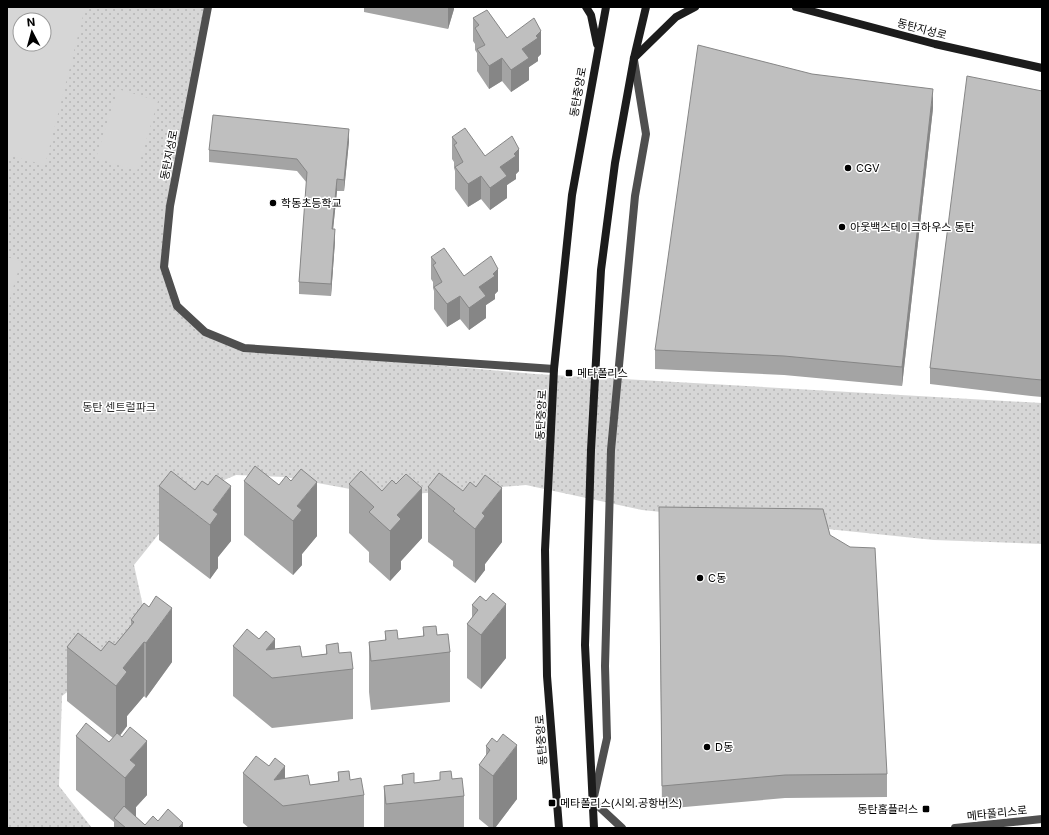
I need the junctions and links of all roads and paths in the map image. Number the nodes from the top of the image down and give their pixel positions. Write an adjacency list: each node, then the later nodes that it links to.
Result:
1 (208, 7): 10 (street, 동탄지성로)
2 (586, 7): 7 (street)
3 (606, 7): 7 (street, 동탄중앙로)
4 (646, 7): 8 (street)
5 (695, 7): 8 (street)
6 (796, 7): 9 (street, 동탄지성로)
7 (597, 48): 10 (street, 동탄중앙로)
8 (634, 58): 11 (street); 11 (street)
9 (1042, 68)
10 (554, 369): 13 (street, 동탄중앙로)
11 (593, 801): 14 (street); 15 (street)
12 (1042, 819): 16 (street, 메타폴리스로)
13 (559, 828)
14 (594, 828)
15 (622, 828)
16 (955, 828)

